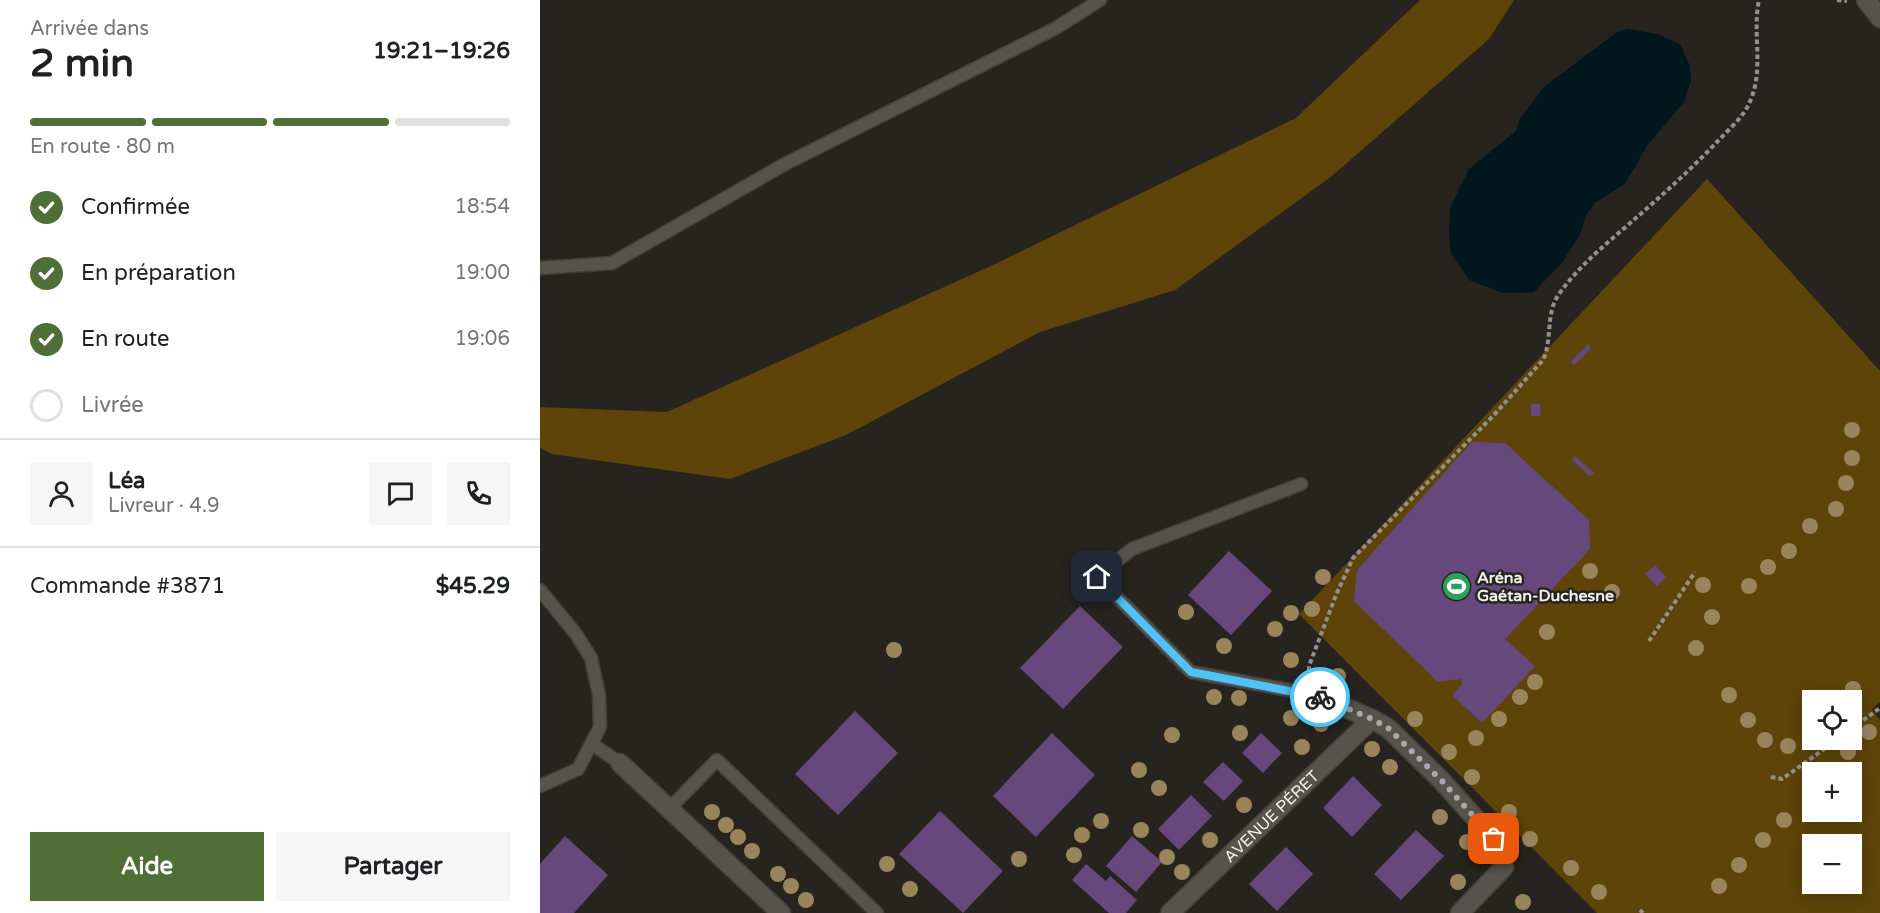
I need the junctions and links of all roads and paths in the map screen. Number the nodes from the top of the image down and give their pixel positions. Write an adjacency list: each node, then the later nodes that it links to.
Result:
1 (1100, 0): 5 (lane)
2 (1760, 0): 10 (path)
3 (1866, 0): 4 (street)
4 (1880, 18)
5 (540, 268)
6 (1300, 484): 10 (lane)
7 (1695, 572): 9 (path)
8 (540, 590): 14 (lane)
9 (1649, 641)
10 (1316, 687): 12 (street)
11 (1880, 708): 13 (path)
12 (1372, 719): 22 (street, AVENUE PÉRET); 23 (street)
13 (1862, 721)
14 (591, 744): 16 (lane); 18 (lane)
15 (1823, 750): 17 (path)
16 (620, 763): 19 (street)
17 (1771, 777)
18 (540, 786)
19 (669, 809): 20 (street); 21 (lane)
20 (782, 913)
21 (877, 913)
22 (1170, 913)
23 (1460, 913)

